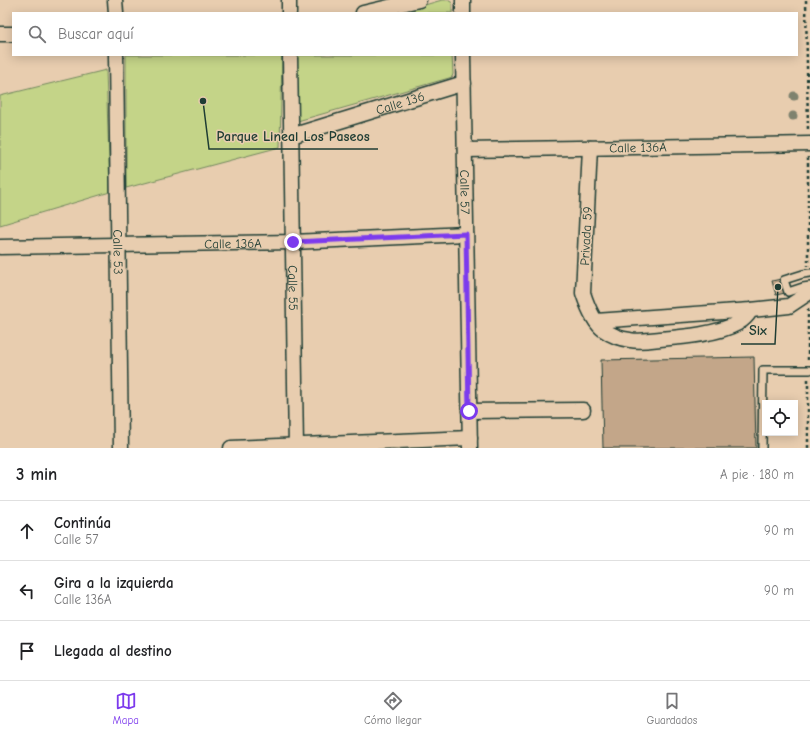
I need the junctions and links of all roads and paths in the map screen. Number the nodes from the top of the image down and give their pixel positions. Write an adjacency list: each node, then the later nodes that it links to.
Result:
1 (115, 0): 6 (street)
2 (289, 0): 7 (street)
3 (419, 0): 8 (street)
4 (462, 0): 9 (street)
5 (806, 0): 17 (path)
6 (116, 12)
7 (289, 12)
8 (367, 12)
9 (463, 12)
10 (0, 34): 11 (street)
11 (12, 34)
12 (116, 56): 22 (street, Calle 53)
13 (290, 56): 16 (street, Calle 55)
14 (463, 56): 15 (street, Calle 57)
15 (464, 84): 16 (street, Calle 136); 19 (street, Calle 57)
16 (291, 136): 21 (street, Calle 55)
17 (809, 144): 18 (street, Calle 136A); 24 (path)
18 (590, 148): 19 (street, Calle 136A); 29 (street, Privada 59)
19 (465, 150): 20 (street, Calle 57)
20 (466, 234): 21 (street, Calle 136A); 32 (street, Calle 57)
21 (293, 242): 22 (street, Calle 136A); 35 (street, Calle 55)
22 (118, 245): 23 (street, Calle 136A); 36 (street, Calle 53)
23 (0, 247)
24 (809, 273): 25 (lane)
25 (810, 286)
26 (810, 292): 27 (street)
27 (751, 310): 29 (street); 29 (street)
28 (808, 319): 30 (path)
29 (596, 321)
30 (809, 370): 38 (lane); 39 (path)
31 (583, 410): 32 (street)
32 (469, 411): 33 (street, Calle 57)
33 (470, 443): 34 (street)
34 (436, 444): 35 (street)
35 (296, 447): 37 (street)
36 (121, 448)
37 (231, 448)
38 (762, 448)
39 (808, 448)

